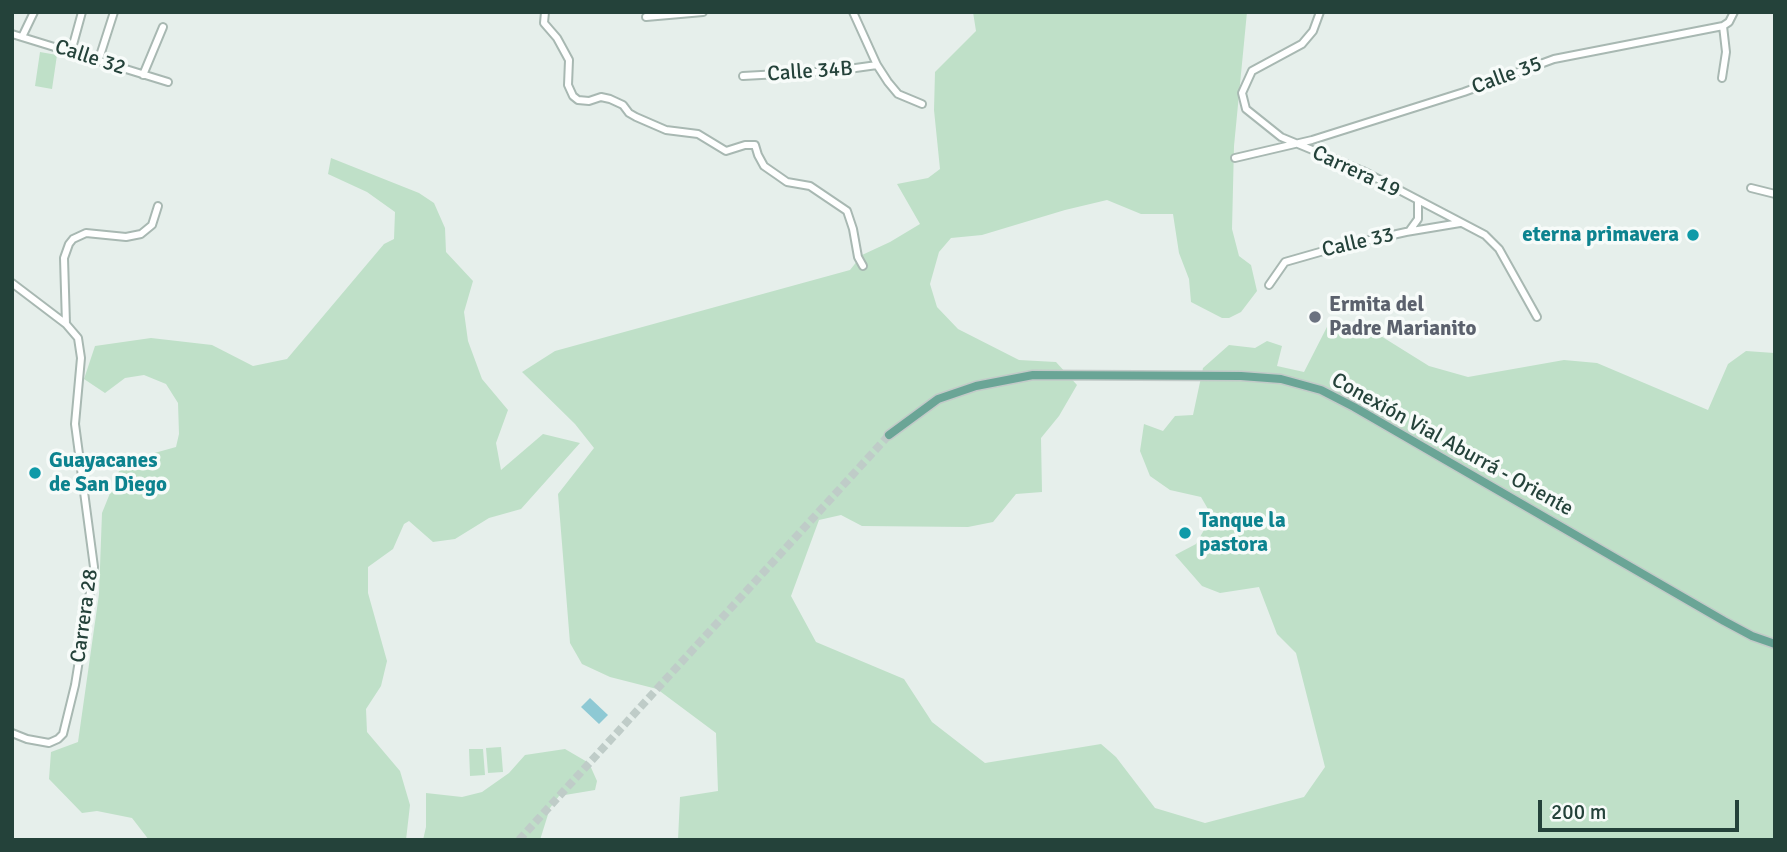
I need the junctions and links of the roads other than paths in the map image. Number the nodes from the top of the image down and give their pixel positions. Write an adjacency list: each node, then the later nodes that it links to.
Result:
1 (34, 12): 13 (street)
2 (82, 12): 14 (street)
3 (114, 12): 15 (street)
4 (545, 12): 30 (street)
5 (704, 12): 9 (street)
6 (853, 12): 16 (street)
7 (1321, 12): 22 (street, Carrera 19)
8 (1734, 12): 10 (street)
9 (646, 17)
10 (1723, 26): 19 (street); 22 (street, Calle 35)
11 (163, 27): 17 (street)
12 (12, 34): 13 (street, Calle 32)
13 (22, 37): 14 (street, Calle 32)
14 (71, 52): 15 (street, Calle 32)
15 (99, 62): 17 (street, Calle 32)
16 (877, 65): 18 (street, Calle 34B); 21 (street)
17 (143, 75): 20 (street, Calle 32)
18 (743, 76)
19 (1722, 78)
20 (167, 82)
21 (922, 104)
22 (1294, 143): 23 (street, Calle 35); 26 (street, Carrera 19)
23 (1235, 158)
24 (1751, 188): 25 (street)
25 (1775, 194)
26 (1418, 201): 28 (street, Carrera 19); 29 (street, Carrera 19)
27 (158, 206): 34 (street)
28 (1460, 223): 29 (street, Calle 33); 33 (street, Carrera 19)
29 (1406, 232): 32 (street, Calle 33)
30 (863, 266)
31 (13, 285): 34 (street)
32 (1269, 285)
33 (1537, 317)
34 (66, 324): 37 (street, Carrera 28)
35 (889, 435): 36 (main road, Conexión Vial Aburrá - Oriente)
36 (1775, 644)
37 (12, 733)

